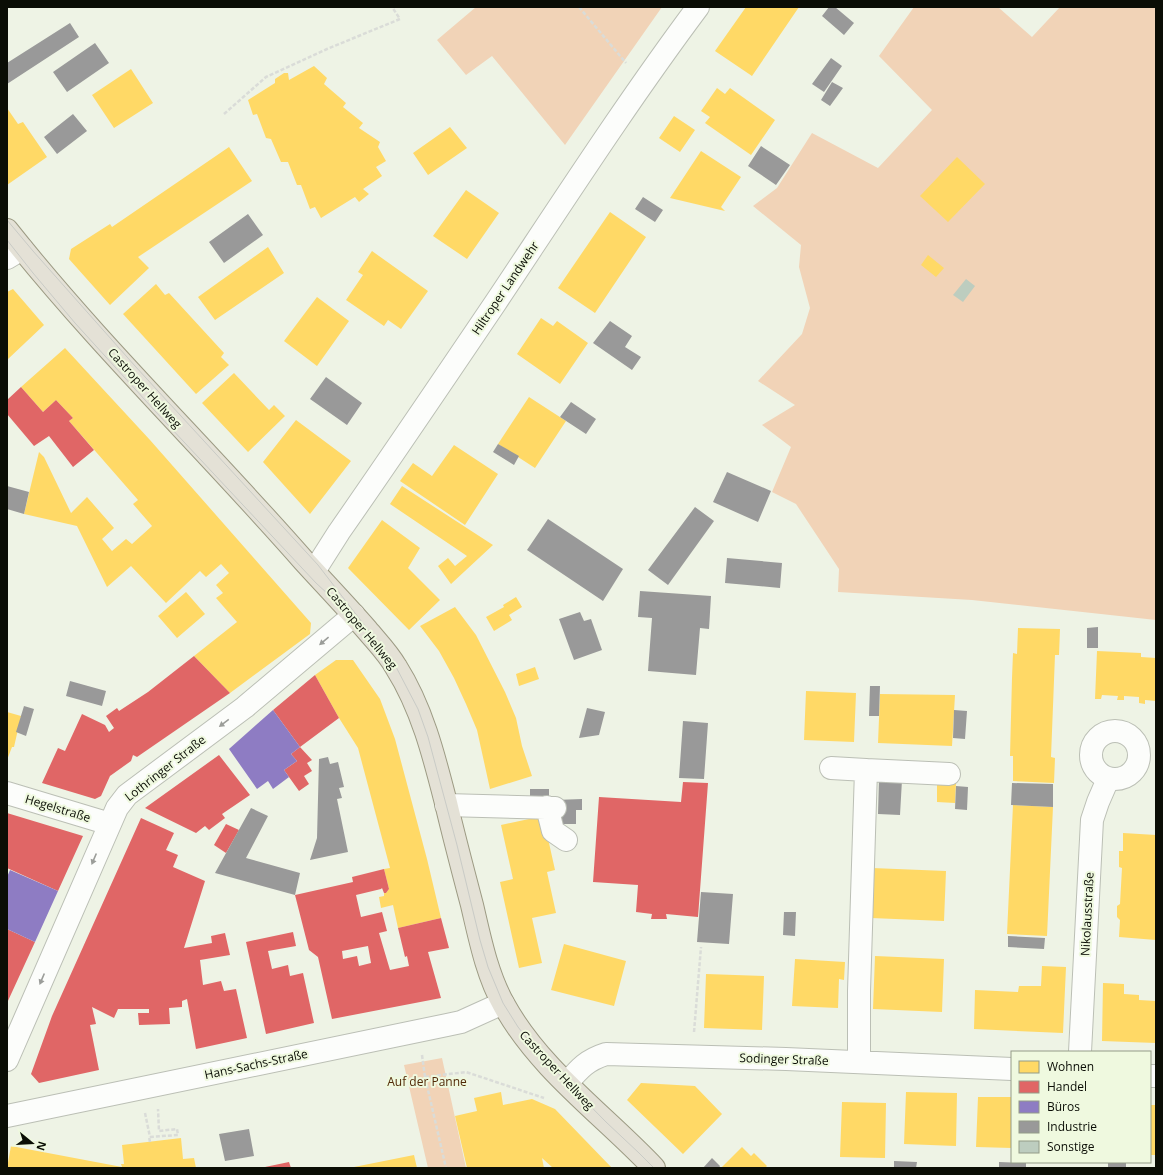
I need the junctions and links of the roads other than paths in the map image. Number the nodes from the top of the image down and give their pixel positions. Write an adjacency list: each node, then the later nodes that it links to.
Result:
1 (698, 7): 4 (street, Hiltroper Landwehr)
2 (7, 230): 3 (main road, Castroper Hellweg)
3 (15, 254): 4 (main road, Castroper Hellweg)
4 (313, 570): 5 (main road, Castroper Hellweg)
5 (354, 616): 12 (main road, Castroper Hellweg); 13 (street, Lothringer Straße, one-way to 13)
6 (831, 768): 7 (street)
7 (866, 770): 8 (street); 18 (street)
8 (949, 774)
9 (1108, 779): 16 (street, Nikolausstraße)
10 (7, 793): 13 (street, Hegelstraße)
11 (530, 794): 12 (street)
12 (444, 799): 14 (street); 15 (main road, Castroper Hellweg)
13 (110, 824): 17 (street, Lothringer Straße, one-way to 17)
14 (566, 840)
15 (503, 1003): 20 (main road, Castroper Hellweg); 21 (street, Hans-Sachs-Straße)
16 (1080, 1051)
17 (7, 1060)
18 (859, 1062): 19 (street, Sodinger Straße); 20 (street, Sodinger Straße)
19 (1011, 1069)
20 (566, 1083): 22 (main road, Castroper Hellweg)
21 (7, 1116)
22 (654, 1168)

